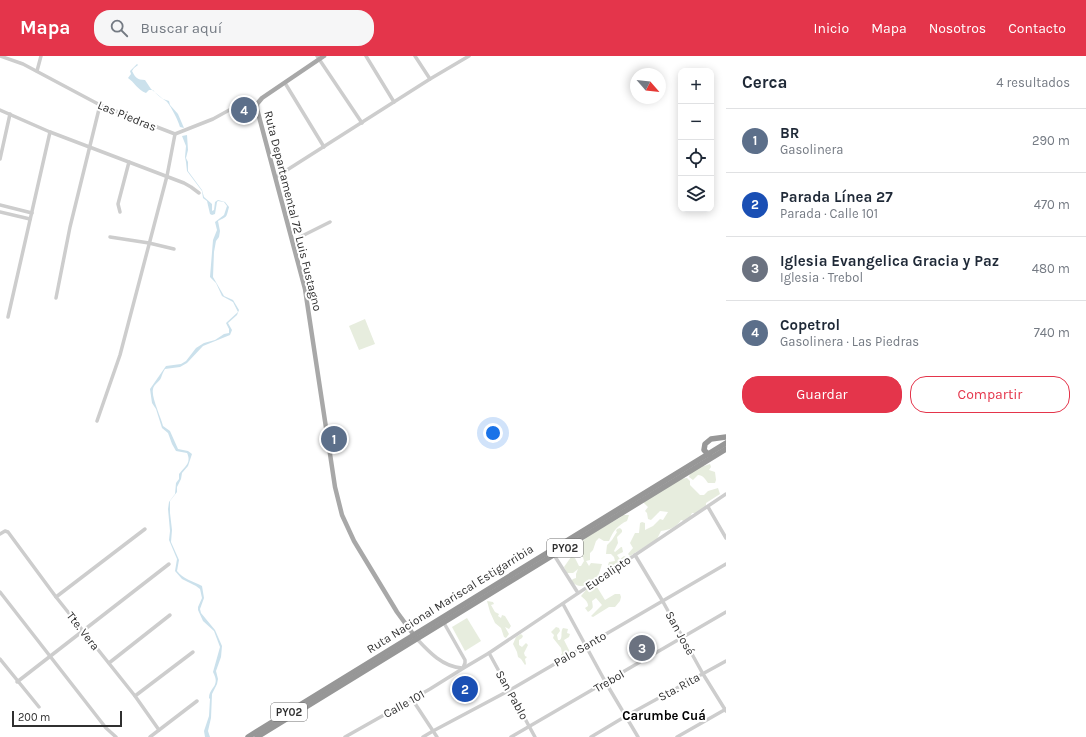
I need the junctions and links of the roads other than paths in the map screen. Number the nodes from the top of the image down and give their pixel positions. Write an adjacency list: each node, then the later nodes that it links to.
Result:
1 (0, 56): 7 (street, Las Piedras)
2 (41, 56): 7 (street)
3 (366, 56): 10 (street)
4 (416, 56): 8 (street)
5 (467, 56): 8 (street)
6 (320, 57): 9 (main road); 15 (street)
7 (37, 71): 12 (street, Las Piedras)
8 (430, 79): 10 (street)
9 (285, 83): 11 (main road); 19 (street)
10 (394, 102): 15 (street)
11 (257, 104): 17 (street); 23 (main road, Ruta Departamental 72 Luis Fustagno)
12 (100, 105): 17 (street, Las Piedras); 18 (street)
13 (0, 110): 14 (street)
14 (10, 114): 16 (street); 20 (street)
15 (362, 123): 19 (street)
16 (50, 132): 18 (street); 28 (street)
17 (175, 134): 22 (street)
18 (88, 147): 21 (street); 35 (street)
19 (324, 147): 23 (street)
20 (0, 158)
21 (129, 162): 22 (street); 27 (street)
22 (167, 176): 24 (street); 33 (street)
23 (276, 177): 32 (main road, Ruta Departamental 72 Luis Fustagno)
24 (199, 193)
25 (0, 205): 28 (street)
26 (0, 212): 29 (street)
27 (120, 212)
28 (32, 213): 29 (street)
29 (30, 219): 36 (street)
30 (330, 222): 32 (street)
31 (110, 237): 33 (street)
32 (292, 241): 60 (main road, Ruta Departamental 72 Luis Fustagno)
33 (149, 243): 34 (street); 37 (street)
34 (174, 248)
35 (56, 298)
36 (8, 318)
37 (97, 421)
38 (726, 437): 41 (highway)
39 (726, 443): 41 (highway, Ruta Nacional Mariscal Estigarribia / PY02)
40 (726, 449): 41 (highway, Ruta Nacional Mariscal Estigarribia / PY02)
41 (711, 455): 47 (highway, Ruta Nacional Mariscal Estigarribia / PY02); 60 (highway, Ruta Nacional Mariscal Estigarribia / PY02)
42 (726, 494): 43 (street, Eucalipto)
43 (708, 507): 46 (street); 48 (street, Eucalipto)
44 (145, 529): 53 (street)
45 (0, 534): 53 (street, Tte. Vera)
46 (726, 538)
47 (554, 555): 52 (street); 58 (highway, Ruta Nacional Mariscal Estigarribia / PY02)
48 (635, 555): 52 (street, Eucalipto); 54 (street, San José)
49 (169, 564): 59 (street)
50 (726, 564): 54 (street, Palo Santo)
51 (0, 592): 65 (street)
52 (578, 594): 55 (street, Eucalipto)
53 (56, 597): 59 (street, Tte. Vera)
54 (662, 600): 61 (street, San José); 62 (street, Palo Santo)
55 (563, 604): 62 (street); 64 (street, Eucalipto)
56 (726, 612): 61 (street, Trebol)
57 (170, 615): 68 (street)
58 (444, 623): 60 (highway, Ruta Nacional Mariscal Estigarribia / PY02); 69 (street)
59 (83, 630): 65 (street); 68 (street, Tte. Vera)
60 (415, 637): 69 (street); 85 (highway, Ruta Nacional Mariscal Estigarribia / PY02); 86 (highway, Ruta Nacional Mariscal Estigarribia / PY02)
61 (682, 637): 70 (street, San José); 72 (street, Trebol)
62 (586, 645): 72 (street); 73 (street, Palo Santo)
63 (193, 652): 74 (street)
64 (489, 653): 69 (street, Calle 101); 73 (street, San Pablo)
65 (50, 656): 71 (street); 83 (street)
66 (0, 660): 71 (street)
67 (726, 661): 70 (street, Sta. Rita)
68 (109, 663): 74 (street, Tte. Vera)
69 (462, 668): 75 (street, Calle 101)
70 (703, 674): 78 (street, San José); 79 (street, Sta. Rita)
71 (17, 682): 77 (street)
72 (606, 683): 79 (street); 80 (street, Trebol)
73 (510, 690): 80 (street, San Pablo); 82 (street, Palo Santo)
74 (135, 696): 81 (street, Tte. Vera)
75 (412, 699): 82 (street); 87 (street, Calle 101)
76 (197, 701): 81 (street)
77 (39, 707)
78 (726, 710): 94 (street)
79 (626, 716): 92 (street, Sta. Rita); 93 (street)
80 (530, 726): 90 (street, Trebol); 91 (street, San Pablo)
81 (159, 730): 84 (street)
82 (433, 731): 88 (street, Palo Santo); 89 (street)
83 (116, 737)
84 (150, 737)
85 (248, 737)
86 (257, 737)
87 (345, 737)
88 (423, 737)
89 (437, 737)
90 (511, 737)
91 (535, 737)
92 (591, 737)
93 (638, 737)
94 (677, 737)

